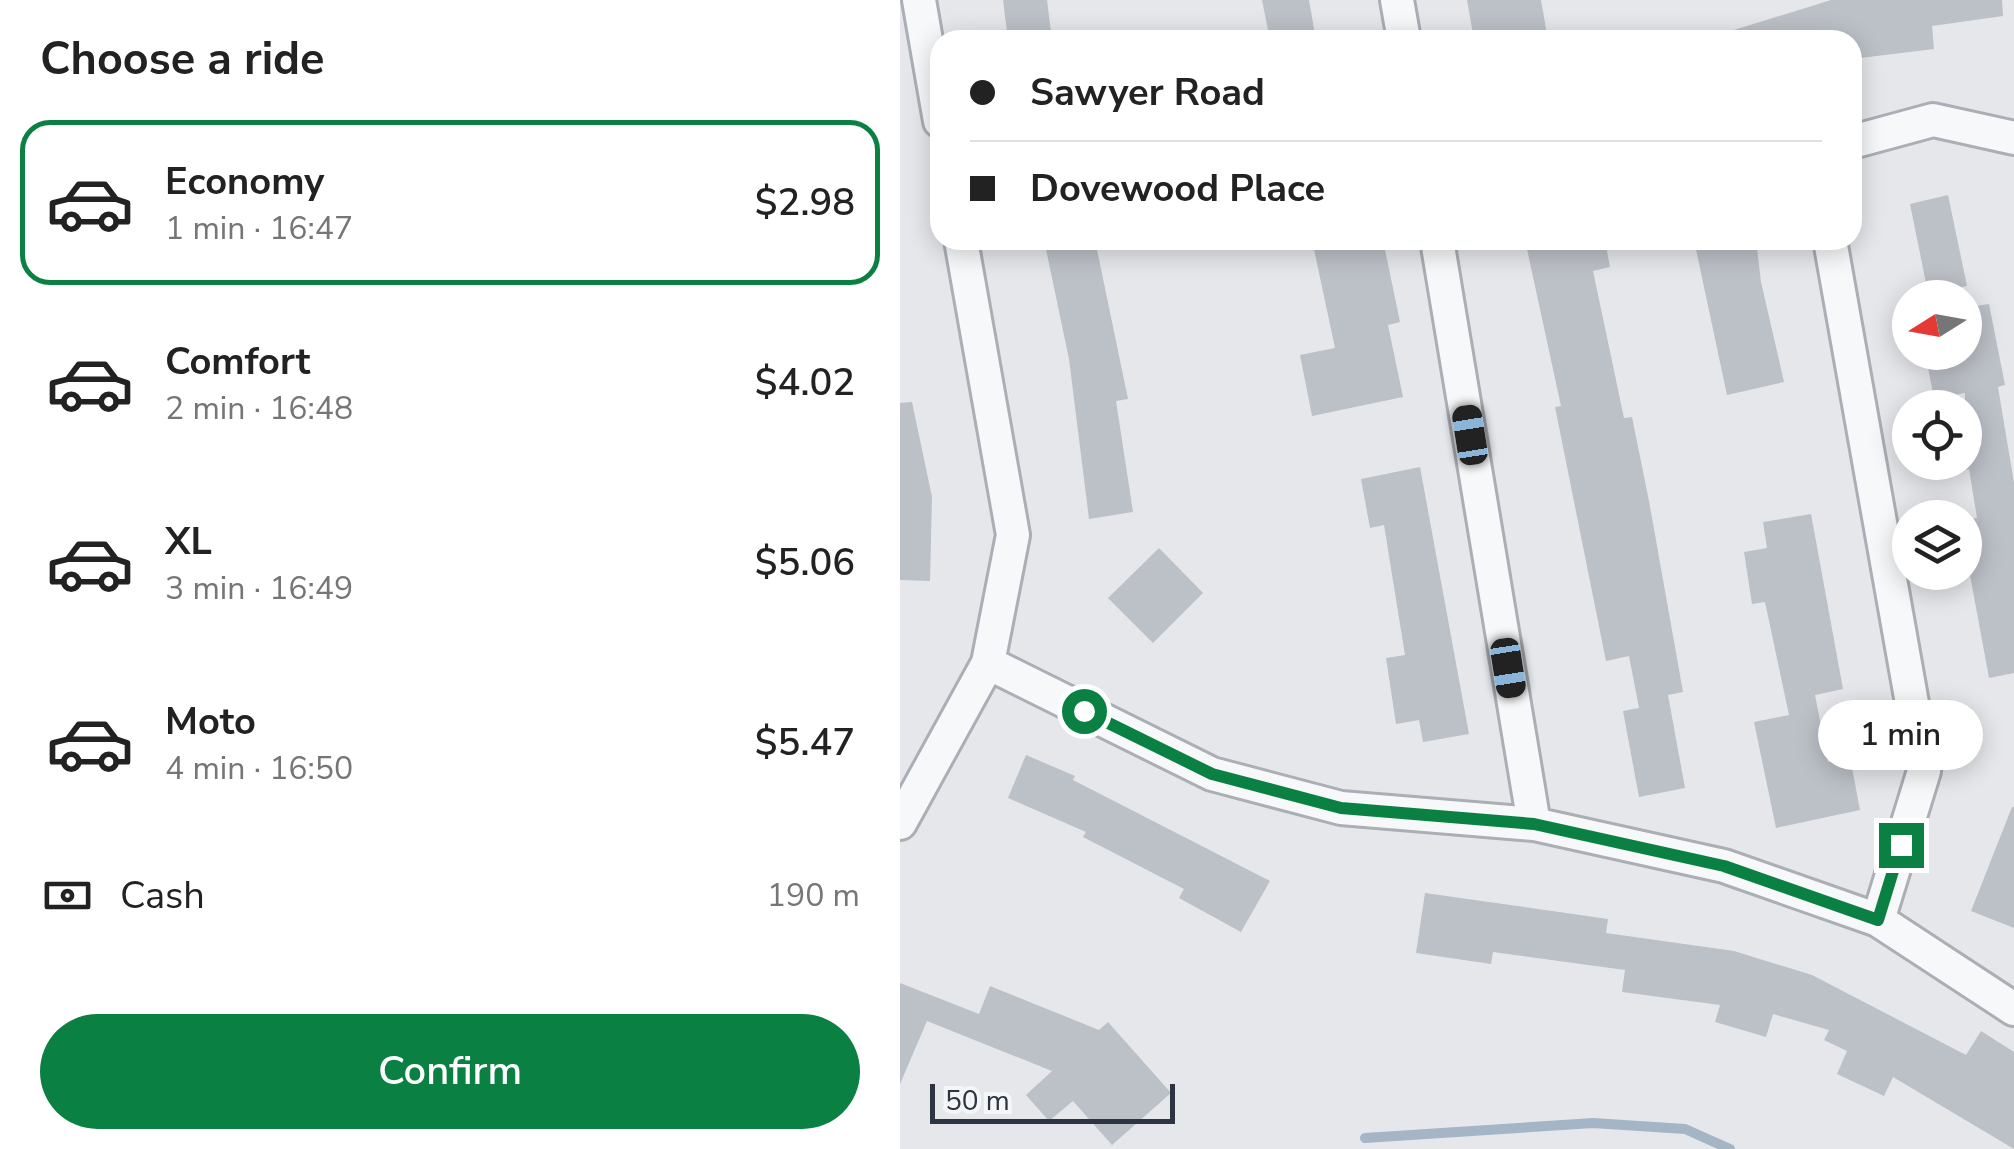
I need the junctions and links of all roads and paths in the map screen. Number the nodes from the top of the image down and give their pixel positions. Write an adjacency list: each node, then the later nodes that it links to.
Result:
1 (919, 0): 4 (street)
2 (1397, 0): 3 (street)
3 (1402, 30)
4 (930, 63)
5 (2014, 138): 6 (street)
6 (1862, 139)
7 (963, 250): 10 (street)
8 (1439, 250): 12 (street)
9 (1832, 250): 13 (street)
10 (988, 663): 11 (street); 12 (street)
11 (900, 823)
12 (1534, 824): 13 (street)
13 (1878, 920): 14 (street)
14 (2014, 1010)

